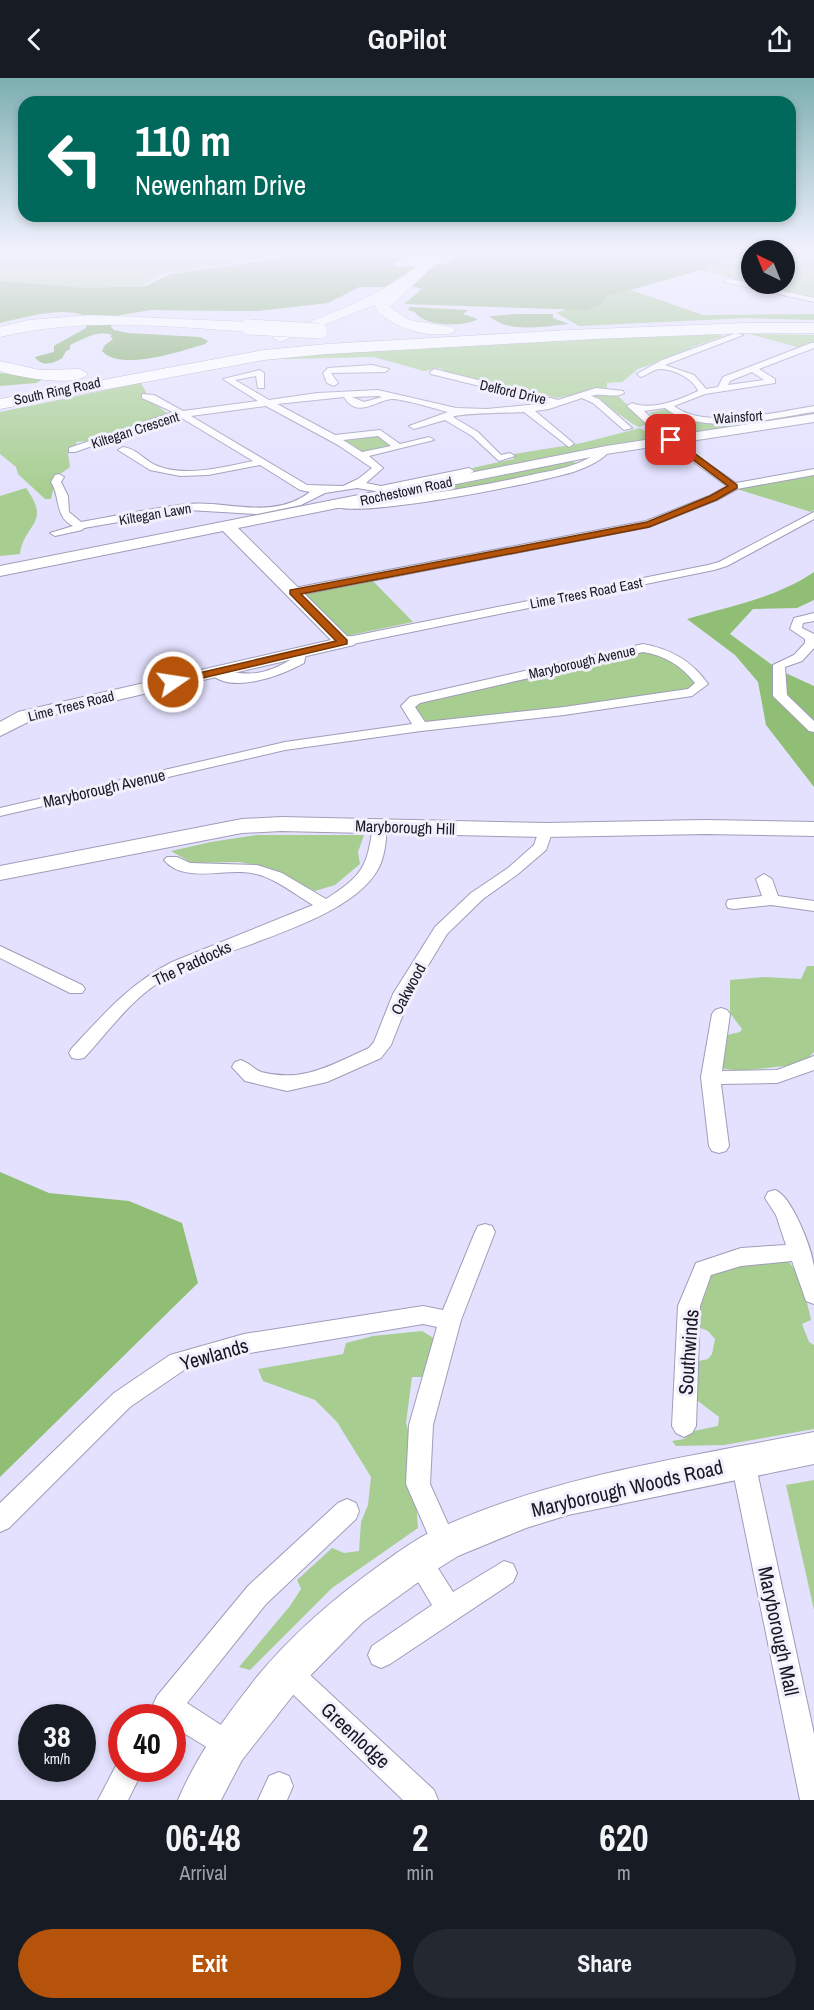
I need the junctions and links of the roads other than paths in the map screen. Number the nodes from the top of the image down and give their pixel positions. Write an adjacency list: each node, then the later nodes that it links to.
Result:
1 (26, 330): 15 (highway)
2 (179, 330): 14 (highway)
3 (262, 330): 14 (highway, South Ring Road)
4 (301, 330): 32 (highway, South Ring Road)
5 (467, 330): 11 (highway)
6 (577, 330): 11 (highway)
7 (694, 330): 12 (highway)
8 (339, 331): 9 (highway)
9 (316, 332): 12 (highway); 14 (highway, bridge)
10 (358, 332): 11 (highway)
11 (532, 332)
12 (591, 335): 32 (highway)
13 (740, 335): 18 (street)
14 (237, 338): 17 (highway); 27 (highway, South Ring Road)
15 (0, 339)
16 (814, 345): 19 (street, Wainsfort)
17 (0, 366)
18 (658, 366): 21 (street); 26 (street, Wainsfort)
19 (753, 369): 25 (street, Wainsfort); 25 (street, Wainsfort)
20 (434, 372): 33 (street, Delford Drive)
21 (641, 374)
22 (334, 383): 24 (street)
23 (261, 386): 34 (street)
24 (374, 386): 28 (street, Delford Drive); 34 (street, Delford Drive)
25 (722, 389): 26 (street, Wainsfort)
26 (703, 392): 35 (street, Wainsfort)
27 (0, 395)
28 (393, 395): 31 (street); 39 (street, Delford Drive)
29 (582, 395): 33 (street, Delford Drive); 38 (street, Delford Drive); 44 (street)
30 (145, 396): 40 (street, Kiltegan Lawn)
31 (348, 398)
32 (0, 403)
33 (558, 403): 36 (street, Delford Drive)
34 (269, 404): 40 (street, Kiltegan Crescent); 45 (street)
35 (667, 405): 37 (street, Wainsfort); 38 (street, Wainsfort)
36 (526, 409): 39 (street, Delford Drive); 48 (street, Delford Drive)
37 (814, 409)
38 (636, 410): 47 (street)
39 (456, 411): 41 (street)
40 (180, 414): 50 (street, Kiltegan Crescent); 55 (street, Kiltegan Lawn)
41 (446, 417): 43 (street); 54 (street)
42 (814, 418): 47 (street, Rochestown Road)
43 (414, 426)
44 (627, 428)
45 (333, 438): 49 (street); 53 (street)
46 (429, 440): 49 (street)
47 (671, 440): 52 (street, Rochestown Road); 60 (street)
48 (569, 444)
49 (397, 446): 53 (street)
50 (72, 450)
51 (123, 450): 55 (street)
52 (606, 450): 63 (street, Rochestown Road); 64 (street)
53 (362, 455): 59 (street)
54 (510, 456)
55 (261, 462): 62 (street, Kiltegan Lawn)
56 (470, 471): 59 (street, Kiltegan Lawn)
57 (814, 472): 60 (street)
58 (59, 477): 66 (street)
59 (359, 485): 61 (street, Kiltegan Lawn)
60 (734, 486): 70 (street)
61 (342, 489): 62 (street, Kiltegan Lawn); 63 (street)
62 (322, 491): 66 (street, Kiltegan Lawn)
63 (358, 501): 64 (street, Rochestown Road)
64 (337, 505): 67 (street, Rochestown Road)
65 (814, 515): 72 (street, Lime Trees Road East)
66 (80, 525): 68 (street, Kiltegan Lawn)
67 (226, 525): 69 (street, Rochestown Road); 70 (street)
68 (55, 532)
69 (0, 571)
70 (294, 592): 72 (street)
71 (814, 617): 74 (street)
72 (346, 642): 75 (street, Lime Trees Road)
73 (421, 726): 73 (street, Maryborough Avenue); 76 (street, Maryborough Avenue)
74 (814, 728)
75 (0, 730)
76 (0, 812)
77 (380, 826): 79 (street, Maryborough Hill); 81 (street, Maryborough Hill); 85 (street, The Paddocks)
78 (814, 829): 79 (street, Maryborough Hill)
79 (546, 830): 92 (street, Oakwood)
80 (172, 860): 85 (street)
81 (0, 873)
82 (764, 879): 83 (street)
83 (771, 900): 84 (street); 86 (street)
84 (734, 904)
85 (326, 906): 90 (street, The Paddocks)
86 (814, 906)
87 (0, 951): 88 (street)
88 (76, 988)
89 (721, 1014): 93 (street)
90 (78, 1053)
91 (814, 1062): 93 (street)
92 (241, 1067)
93 (710, 1077): 94 (street)
94 (719, 1146)
95 (775, 1198): 97 (street)
96 (485, 1232): 99 (street)
97 (799, 1252): 98 (street); 100 (street, Southwinds)
98 (814, 1295)
99 (450, 1320): 104 (street, Yewlands); 105 (street)
100 (684, 1426)
101 (814, 1448): 102 (street, Maryborough Woods Road)
102 (743, 1462): 105 (street, Maryborough Woods Road); 117 (street, Maryborough Mall)
103 (347, 1511): 110 (street)
104 (0, 1520)
105 (431, 1552): 107 (street); 109 (street, Maryborough Woods Road)
106 (504, 1573): 107 (street)
107 (450, 1608): 108 (street)
108 (381, 1655)
109 (287, 1671): 112 (street, Maryborough Woods Road); 116 (street, Greenlodge)
110 (169, 1704)
111 (186, 1724): 112 (street)
112 (228, 1746): 115 (street, Maryborough Woods Road)
113 (122, 1782): 114 (street)
114 (112, 1800)
115 (199, 1800)
116 (424, 1800)
117 (814, 1800)

